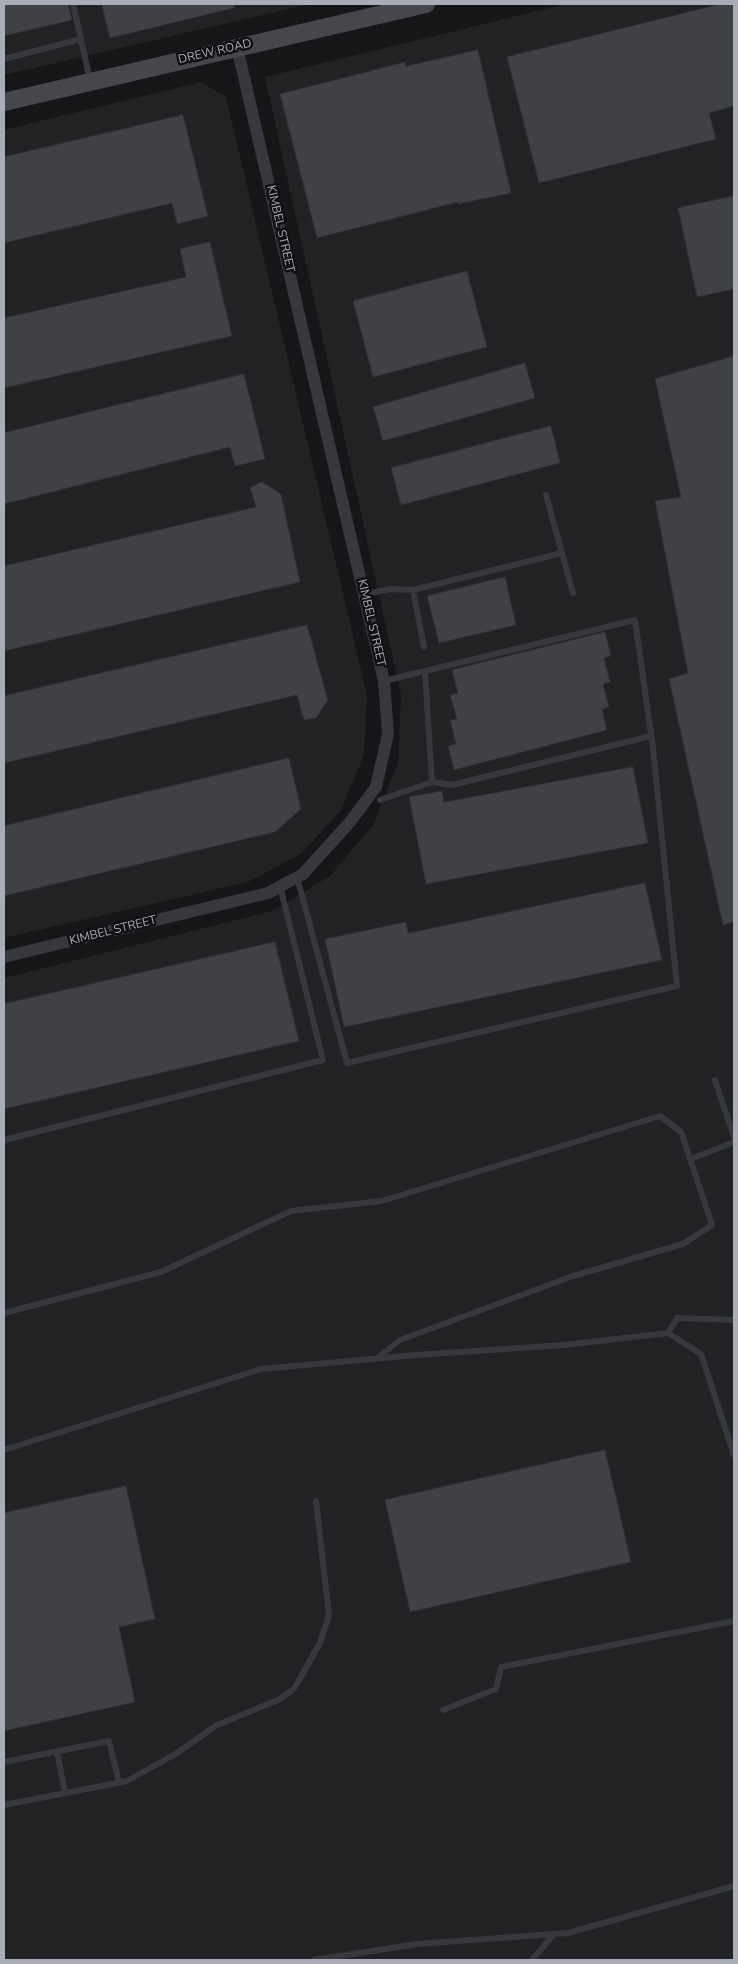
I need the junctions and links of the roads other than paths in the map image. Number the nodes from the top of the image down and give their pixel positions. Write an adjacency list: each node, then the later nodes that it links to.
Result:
1 (73, 4): 3 (lane)
2 (426, 4): 4 (street, DREW ROAD)
3 (81, 39): 5 (lane); 6 (lane)
4 (237, 47): 6 (street, DREW ROAD); 12 (street, KIMBEL STREET)
5 (4, 59)
6 (90, 82): 7 (street, DREW ROAD)
7 (4, 102)
8 (546, 495): 9 (lane)
9 (562, 553): 10 (lane); 11 (lane)
10 (413, 590): 12 (lane); 13 (lane)
11 (573, 593)
12 (365, 594): 15 (street, KIMBEL STREET)
13 (424, 647)
14 (425, 672): 15 (lane); 16 (lane); 17 (lane)
15 (384, 681): 19 (street, KIMBEL STREET)
16 (651, 736): 17 (lane); 19 (lane)
17 (432, 782): 18 (lane)
18 (380, 800)
19 (297, 877): 20 (street, KIMBEL STREET)
20 (280, 886): 21 (street, KIMBEL STREET); 24 (lane)
21 (4, 957)
22 (716, 1080): 23 (lane)
23 (734, 1137)
24 (4, 1140)
25 (734, 1142): 26 (lane)
26 (690, 1159): 27 (lane); 30 (lane)
27 (4, 1313)
28 (734, 1320): 29 (lane)
29 (668, 1333): 30 (lane); 32 (lane)
30 (376, 1359): 31 (lane)
31 (4, 1450)
32 (734, 1455)
33 (316, 1501): 38 (lane)
34 (734, 1621): 35 (lane)
35 (443, 1710)
36 (57, 1751): 37 (lane); 38 (lane); 39 (lane)
37 (4, 1762)
38 (119, 1782): 39 (lane)
39 (65, 1793): 40 (lane)
40 (4, 1805)
41 (734, 1886): 42 (lane)
42 (554, 1934): 43 (lane); 44 (lane)
43 (314, 1960)
44 (532, 1960)

